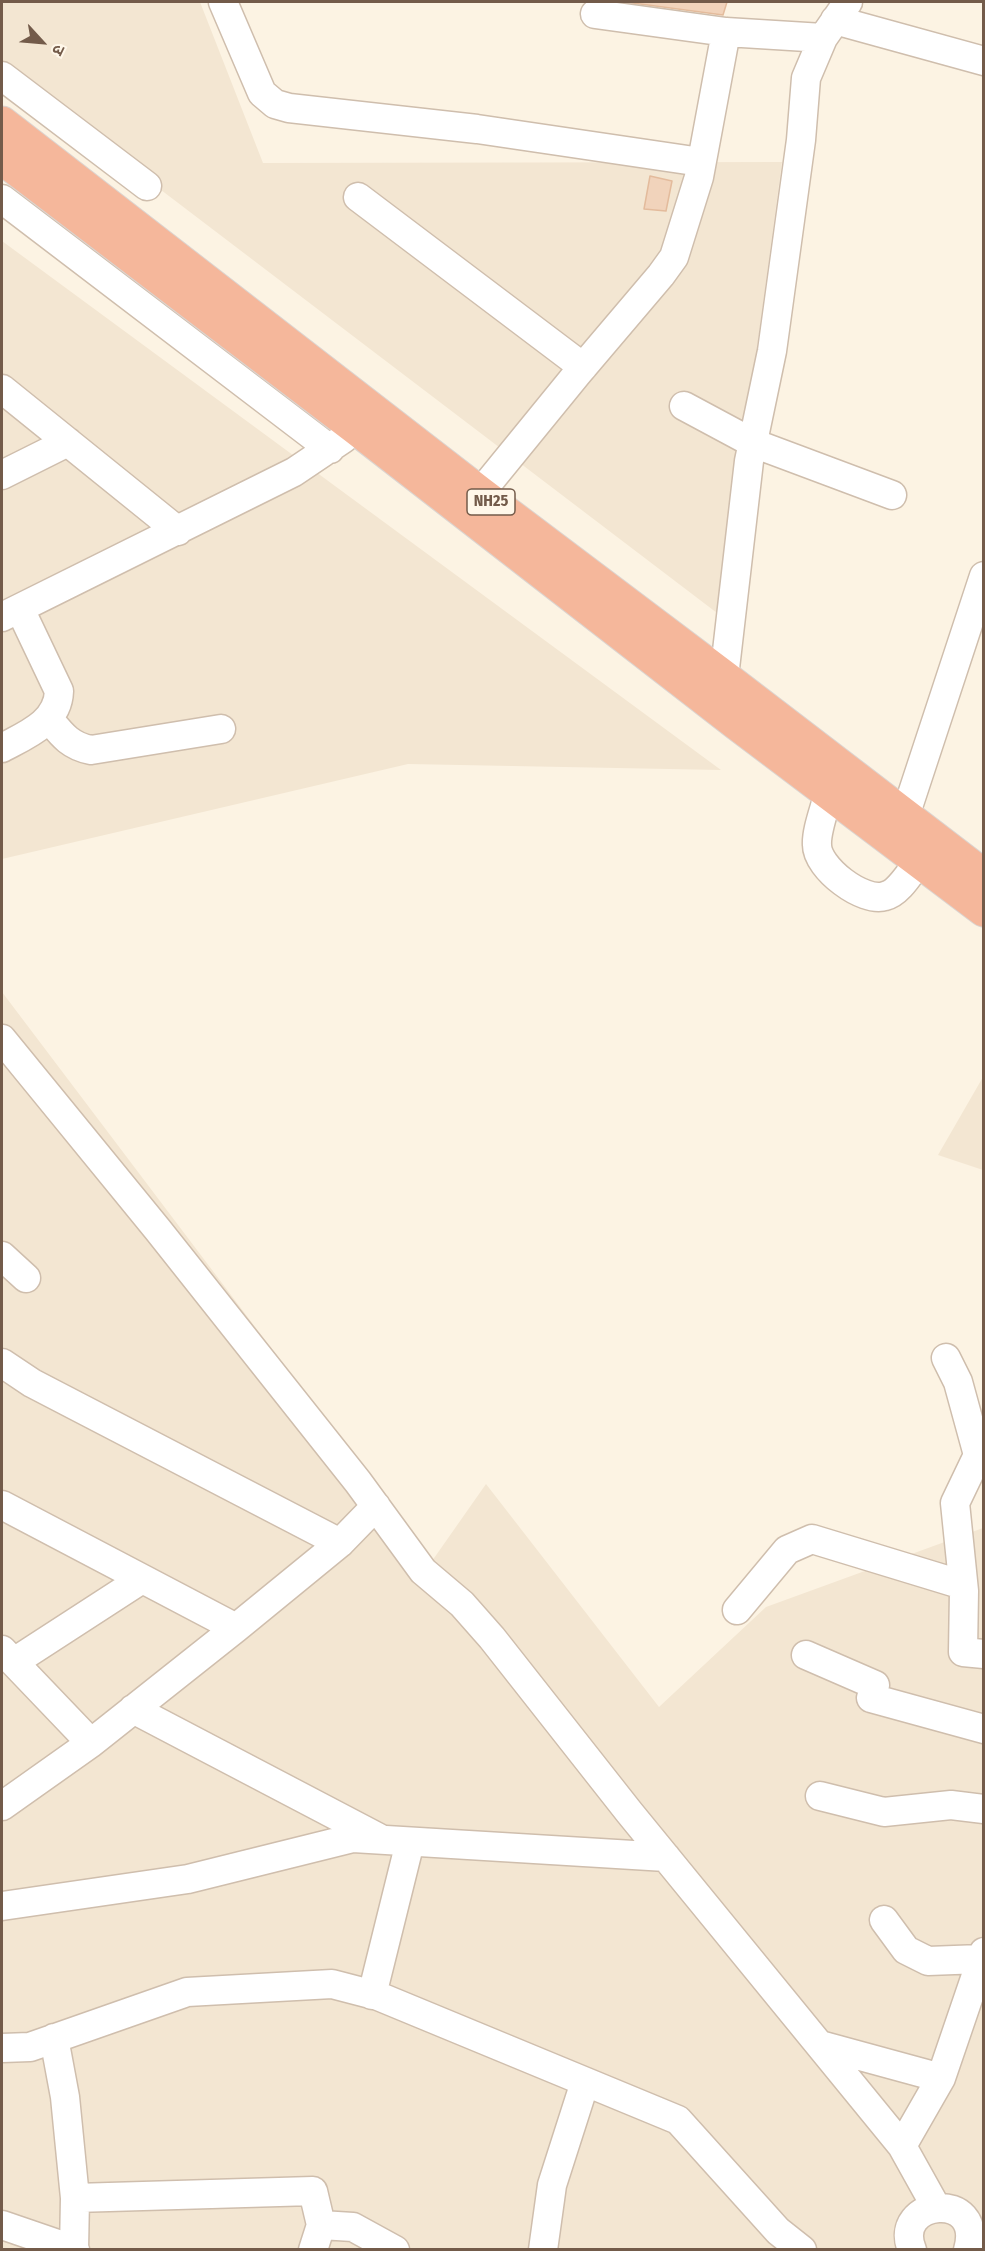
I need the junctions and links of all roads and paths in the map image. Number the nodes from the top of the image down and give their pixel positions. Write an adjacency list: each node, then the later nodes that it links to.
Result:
1 (223, 2): 9 (street)
2 (595, 14): 4 (street)
3 (835, 20): 4 (street); 5 (street); 18 (street)
4 (726, 32): 9 (street)
5 (984, 61)
6 (2, 76): 10 (street)
7 (2, 123): 21 (highway, NH25)
8 (2, 158): 16 (highway, NH25)
9 (701, 162): 13 (street)
10 (147, 186)
11 (358, 197): 13 (street)
12 (2, 199): 19 (street)
13 (583, 367): 21 (street)
14 (2, 389): 17 (street)
15 (684, 406): 18 (street)
16 (357, 429): 19 (street); 30 (highway, NH25)
17 (68, 442): 20 (street); 23 (street)
18 (753, 443): 22 (street); 26 (street)
19 (330, 449): 23 (street)
20 (2, 476)
21 (480, 493): 26 (highway, NH25)
22 (892, 495)
23 (178, 531): 25 (street)
24 (984, 576): 31 (street)
25 (11, 613): 27 (street)
26 (724, 677): 31 (highway, NH25)
27 (49, 719): 28 (street); 29 (street)
28 (221, 729)
29 (2, 748)
30 (829, 791): 32 (highway, NH25); 32 (street)
31 (905, 816): 33 (highway, NH25)
32 (920, 860): 34 (highway, NH25)
33 (984, 876)
34 (984, 909)
35 (2, 1039): 41 (street)
36 (2, 1256): 37 (street)
37 (26, 1278)
38 (946, 1358): 44 (street)
39 (2, 1363): 42 (street)
40 (2, 1505): 43 (street)
41 (376, 1506): 42 (street); 57 (street)
42 (340, 1543): 46 (street)
43 (142, 1579): 46 (street); 49 (street)
44 (963, 1585): 45 (street); 47 (street)
45 (737, 1610)
46 (236, 1628): 50 (street)
47 (984, 1654)
48 (806, 1655): 51 (street)
49 (8, 1656): 52 (street)
50 (133, 1709): 52 (street); 56 (street)
51 (984, 1729)
52 (91, 1743): 54 (street)
53 (820, 1796): 55 (street)
54 (2, 1806)
55 (984, 1809)
56 (397, 1841): 57 (street); 58 (street); 61 (street)
57 (666, 1857): 63 (street)
58 (2, 1906)
59 (884, 1920): 60 (street)
60 (982, 1955): 65 (street)
61 (372, 1995): 62 (street); 66 (street)
62 (54, 2038): 64 (street); 68 (street)
63 (820, 2045): 65 (street); 67 (street)
64 (2, 2048)
65 (941, 2078): 67 (street)
66 (585, 2082): 75 (street); 76 (street)
67 (902, 2146): 69 (street)
68 (75, 2198): 71 (street); 73 (street)
69 (936, 2207): 72 (street); 77 (street)
70 (2, 2225): 73 (street)
71 (317, 2237): 74 (street)
72 (974, 2237)
73 (74, 2249)
74 (395, 2250)
75 (543, 2250)
76 (802, 2250)
77 (912, 2250)

